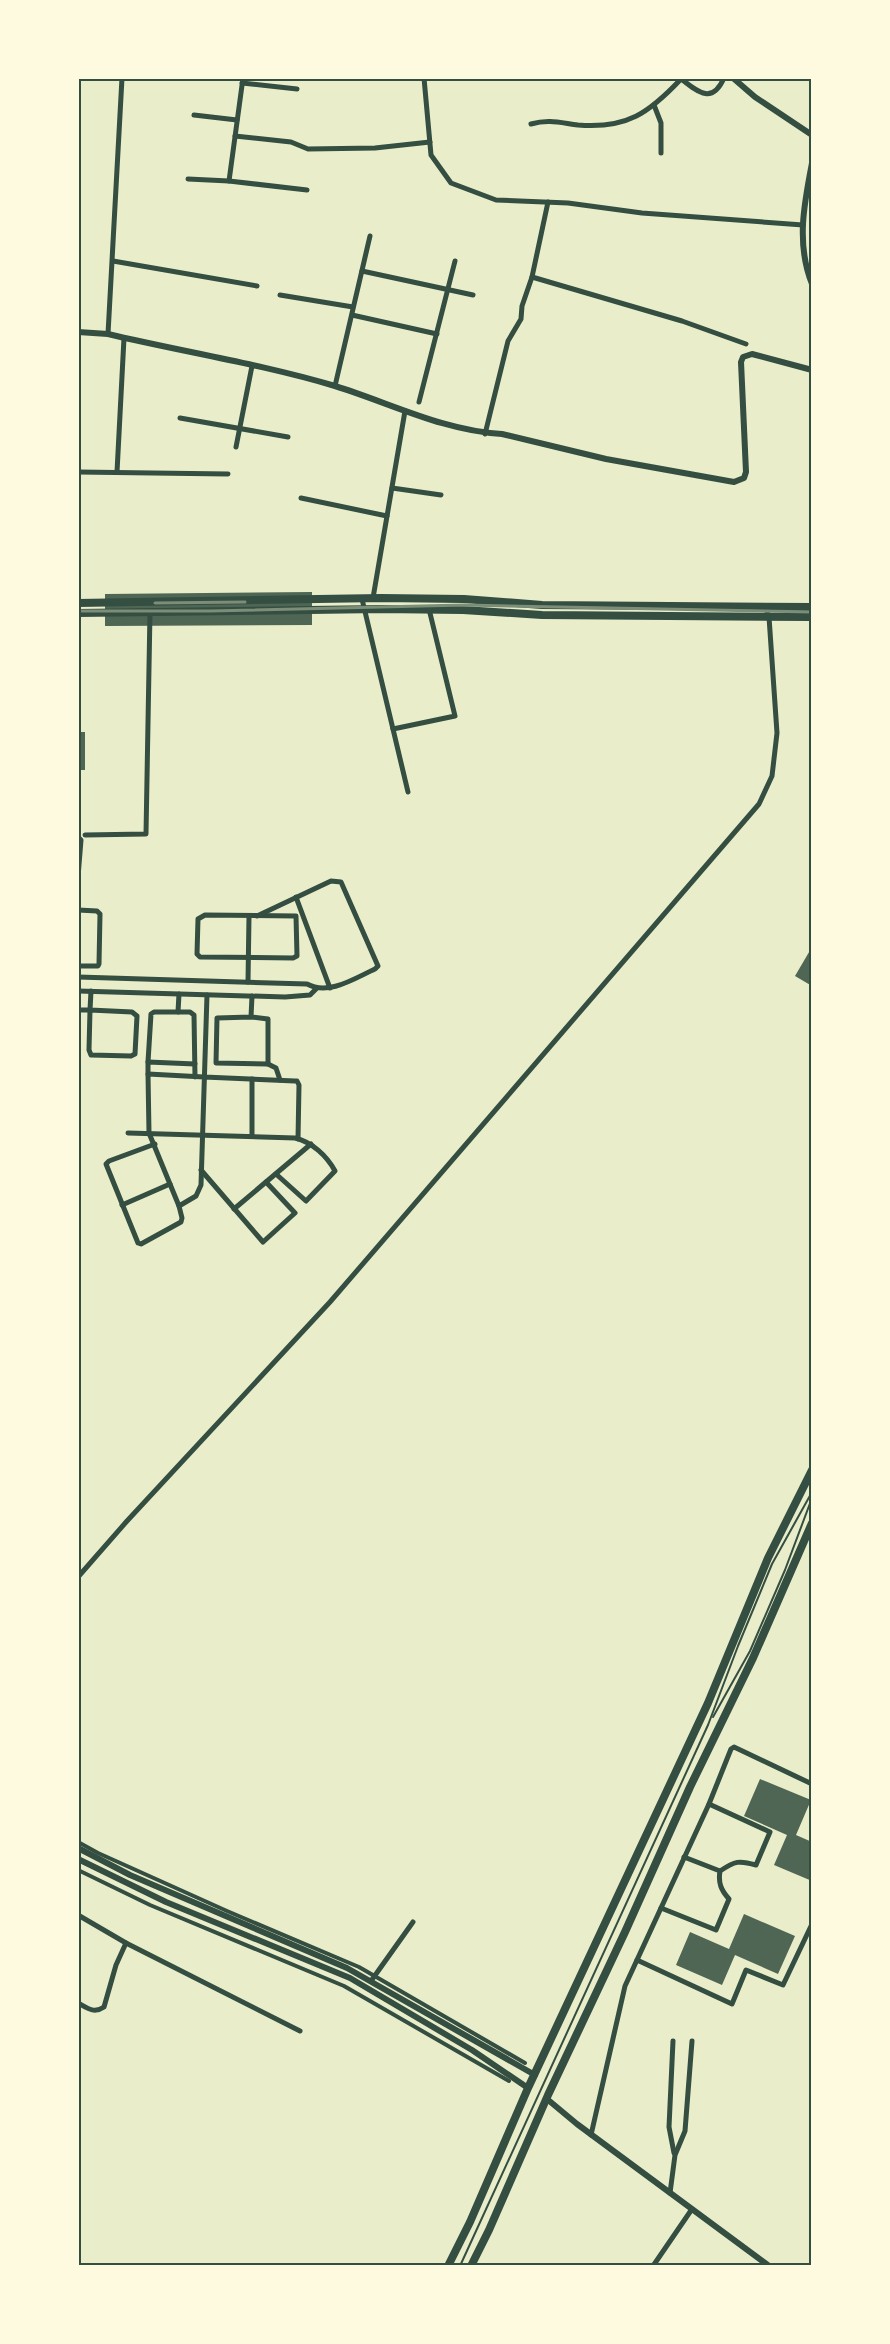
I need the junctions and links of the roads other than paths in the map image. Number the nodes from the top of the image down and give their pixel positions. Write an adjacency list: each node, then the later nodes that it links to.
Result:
1 (122, 78): 23 (street)
2 (423, 78): 14 (street)
3 (680, 78): 4 (street); 8 (street)
4 (724, 78)
5 (734, 78): 12 (street)
6 (243, 80): 7 (street); 10 (street)
7 (297, 89)
8 (654, 105): 11 (street); 15 (street)
9 (194, 115): 10 (street)
10 (237, 120): 13 (street)
11 (531, 124)
12 (812, 135)
13 (235, 136): 14 (street); 18 (street)
14 (430, 142): 20 (street)
15 (661, 153)
16 (812, 163): 21 (street)
17 (188, 179): 18 (street)
18 (229, 181): 19 (street)
19 (307, 190)
20 (548, 202): 21 (street); 26 (street)
21 (803, 225): 27 (street)
22 (370, 236): 25 (street)
23 (113, 261): 28 (street); 35 (street)
24 (455, 261): 29 (street)
25 (362, 271): 29 (street); 32 (street)
26 (532, 277): 38 (street); 46 (street)
27 (812, 284)
28 (257, 286)
29 (448, 289): 31 (street); 36 (street)
30 (280, 295): 32 (street)
31 (473, 295)
32 (353, 307): 33 (street)
33 (352, 315): 36 (street); 41 (street)
34 (78, 332): 35 (street)
35 (108, 334): 37 (street)
36 (436, 334): 42 (street)
37 (124, 338): 39 (street); 50 (street)
38 (746, 344)
39 (252, 366): 41 (street); 45 (street)
40 (812, 370): 46 (street)
41 (335, 386): 43 (street)
42 (419, 402)
43 (405, 411): 46 (street); 52 (street)
44 (180, 418): 45 (street)
45 (239, 428): 47 (street); 48 (street)
46 (485, 434)
47 (288, 437)
48 (236, 447)
49 (78, 472): 50 (street)
50 (117, 472): 51 (street)
51 (228, 474)
52 (392, 488): 53 (street); 55 (street)
53 (441, 495)
54 (301, 498): 55 (street)
55 (387, 516): 56 (street)
56 (373, 598): 57 (main road); 59 (main road)
57 (362, 599): 58 (main road); 61 (street)
58 (78, 603)
59 (765, 606): 60 (main road); 65 (street)
60 (812, 607)
61 (364, 609): 62 (main road); 63 (main road); 67 (street)
62 (429, 609): 65 (main road); 67 (street)
63 (150, 612): 64 (main road); 69 (street)
64 (78, 613)
65 (770, 617): 66 (main road); 119 (street)
66 (812, 617)
67 (393, 729): 68 (street)
68 (408, 792)
69 (85, 835)
70 (78, 837): 71 (street)
71 (78, 877)
72 (296, 897): 75 (street); 82 (street); 82 (street)
73 (78, 910): 78 (street)
74 (249, 916): 75 (street); 76 (street); 76 (street)
75 (257, 916): 76 (street)
76 (248, 958): 81 (street)
77 (78, 966): 78 (street)
78 (89, 966): 80 (street)
79 (78, 977): 80 (street)
80 (89, 978): 81 (street)
81 (248, 982): 83 (street)
82 (330, 988): 83 (street)
83 (316, 989): 88 (street)
84 (78, 991): 85 (street)
85 (91, 991): 86 (street); 90 (street)
86 (178, 994): 87 (street); 91 (street)
87 (207, 994): 88 (street); 98 (street)
88 (252, 996): 92 (street)
89 (78, 1010): 90 (street)
90 (90, 1011): 90 (street)
91 (178, 1012): 93 (street); 94 (street)
92 (251, 1017): 95 (street); 95 (street)
93 (148, 1062): 94 (street); 96 (street)
94 (195, 1064): 97 (street)
95 (268, 1064): 100 (street)
96 (148, 1074): 97 (street); 102 (street)
97 (195, 1077): 98 (street)
98 (204, 1077): 99 (street); 103 (street)
99 (252, 1079): 100 (street); 104 (street)
100 (280, 1080): 105 (street)
101 (128, 1132): 102 (street)
102 (149, 1133): 103 (street); 106 (street)
103 (202, 1133): 104 (street); 108 (street)
104 (252, 1136): 105 (street)
105 (298, 1138): 107 (street)
106 (155, 1144): 111 (street); 112 (street)
107 (311, 1144): 109 (street); 109 (street)
108 (201, 1170): 113 (street); 114 (street)
109 (276, 1174): 110 (street)
110 (266, 1182): 114 (street); 114 (street)
111 (170, 1184): 112 (street); 113 (street)
112 (122, 1205): 113 (street)
113 (179, 1206)
114 (234, 1209)
115 (812, 1470): 141 (main road)
116 (812, 1492): 120 (lane)
117 (812, 1498): 120 (lane)
118 (812, 1523): 144 (main road)
119 (78, 1577)
120 (708, 1725): 150 (lane)
121 (812, 1784): 122 (street)
122 (709, 1804): 125 (street); 128 (street)
123 (78, 1842): 135 (street)
124 (78, 1848): 135 (street)
125 (684, 1857): 128 (street); 129 (street)
126 (78, 1859): 143 (street)
127 (78, 1870): 142 (street)
128 (720, 1871): 129 (street)
129 (661, 1908): 134 (street)
130 (78, 1915): 133 (street)
131 (413, 1922): 135 (street)
132 (812, 1924): 134 (street)
133 (126, 1943): 136 (street); 137 (street)
134 (637, 1960): 145 (street)
135 (373, 1978): 140 (street); 141 (street)
136 (78, 2003)
137 (300, 2031)
138 (673, 2041): 146 (street)
139 (692, 2041): 146 (street)
140 (525, 2062)
141 (535, 2075): 143 (main road)
142 (509, 2081)
143 (528, 2088): 149 (main road)
144 (547, 2098): 145 (street); 151 (main road)
145 (591, 2135): 147 (street)
146 (675, 2155): 147 (street)
147 (670, 2193): 148 (street)
148 (693, 2210): 152 (street); 153 (street)
149 (448, 2266)
150 (460, 2266)
151 (471, 2266)
152 (653, 2266)
153 (769, 2266)

